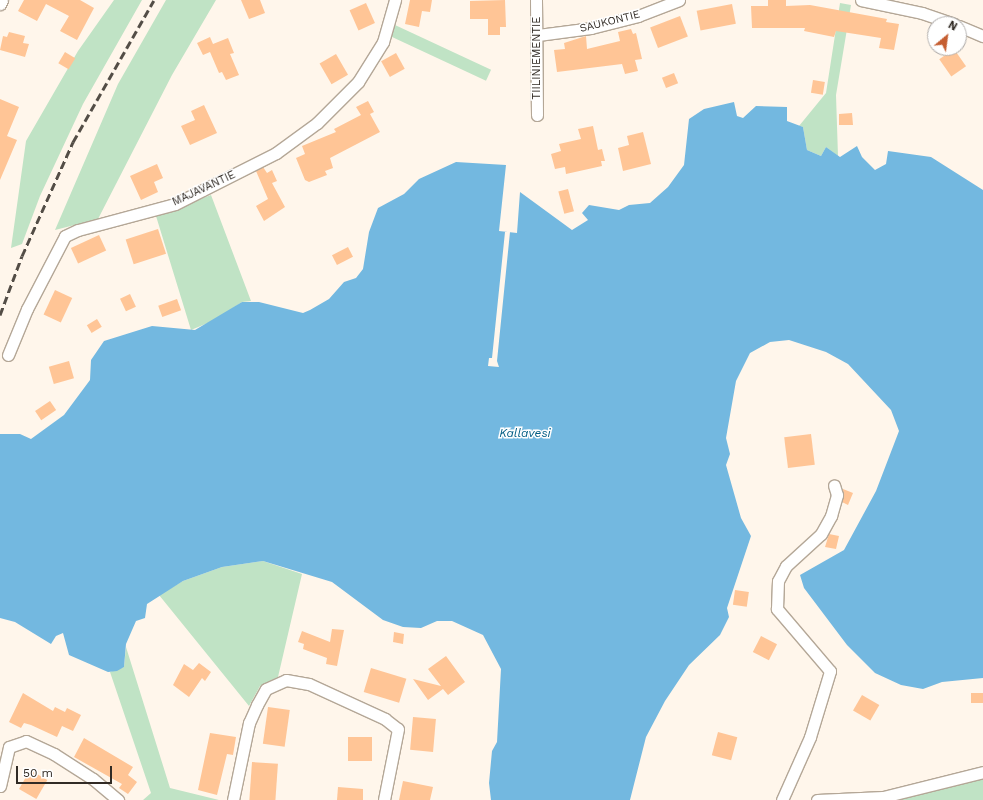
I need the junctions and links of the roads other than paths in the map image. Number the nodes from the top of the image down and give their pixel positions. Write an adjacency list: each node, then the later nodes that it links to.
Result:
1 (2, 0): 6 (street)
2 (395, 0): 12 (street, MAJAVANTIE)
3 (536, 0): 9 (street, TIILINIEMENTIE)
4 (679, 0): 9 (street, SAUKONTIE)
5 (861, 0): 7 (street)
6 (0, 4)
7 (931, 16)
8 (967, 29): 10 (street)
9 (538, 35): 11 (street, TIILINIEMENTIE)
10 (983, 36)
11 (537, 116)
12 (8, 355)
13 (834, 485): 19 (street)
14 (983, 772): 20 (street)
15 (0, 786): 16 (street)
16 (118, 800)
17 (232, 800): 18 (street)
18 (384, 800)
19 (782, 800)
20 (817, 800)

